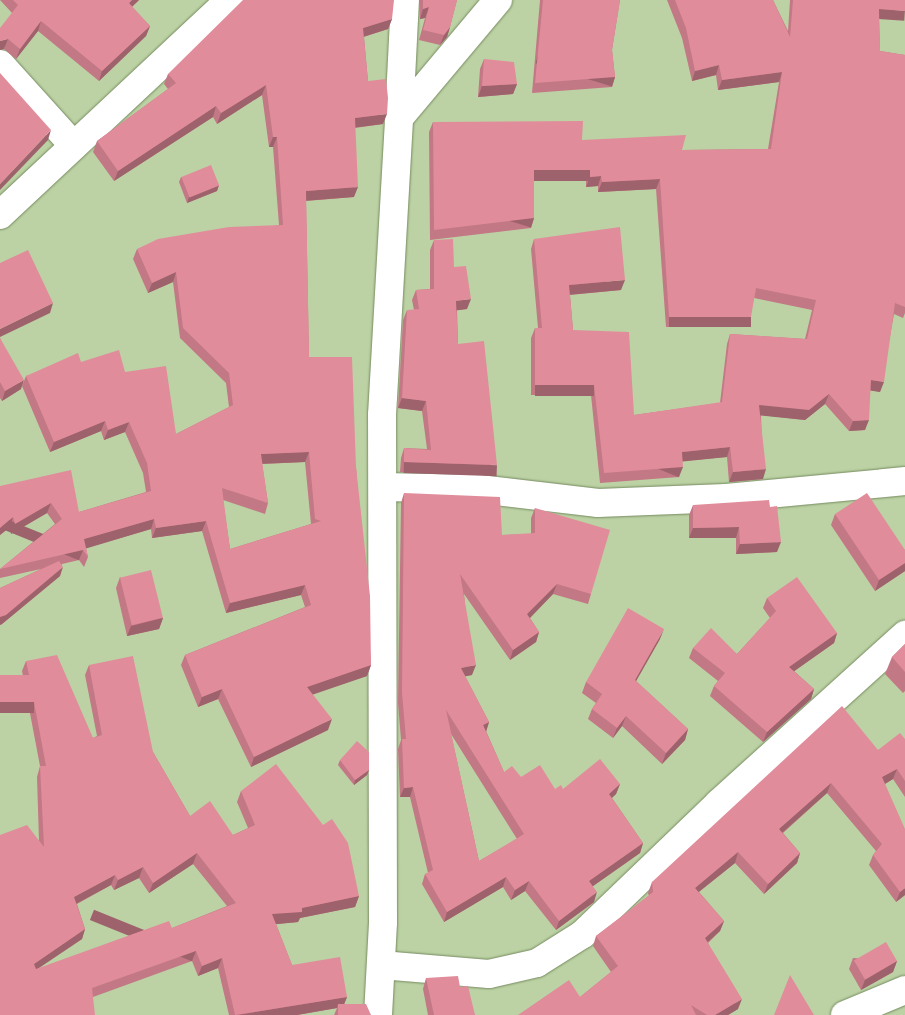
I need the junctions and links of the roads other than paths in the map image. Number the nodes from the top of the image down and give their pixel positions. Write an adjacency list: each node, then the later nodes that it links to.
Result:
1 (405, 0): 5 (street)
2 (498, 0): 5 (street)
3 (222, 3): 6 (street)
4 (0, 64): 6 (street)
5 (399, 118): 9 (street)
6 (74, 146): 7 (street)
7 (0, 215)
8 (905, 482): 9 (street)
9 (383, 487): 11 (street)
10 (905, 635): 11 (street)
11 (381, 965): 13 (street)
12 (905, 990): 14 (street)
13 (378, 1015)
14 (845, 1015)

